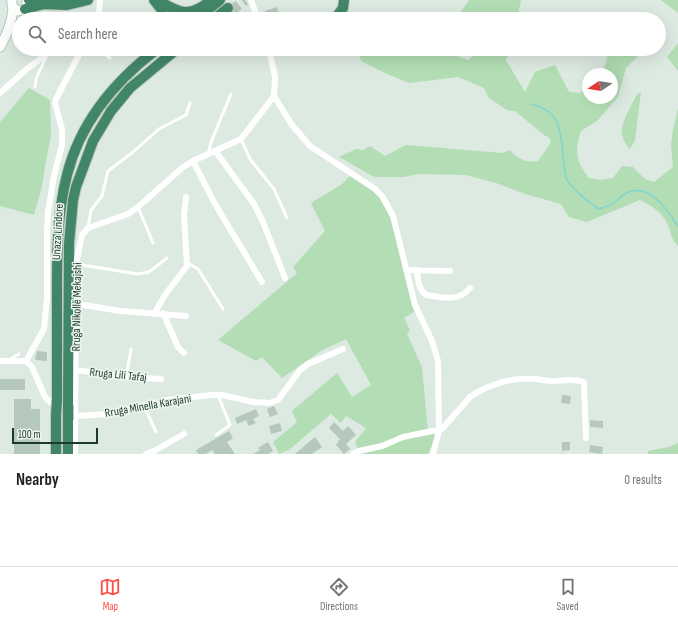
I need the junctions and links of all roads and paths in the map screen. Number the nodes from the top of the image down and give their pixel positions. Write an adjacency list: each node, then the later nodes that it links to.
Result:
1 (88, 0): 9 (highway)
2 (100, 0): 11 (street)
3 (154, 0): 12 (highway)
4 (158, 0): 13 (highway)
5 (211, 0): 14 (highway)
6 (220, 0): 15 (highway)
7 (251, 0): 17 (street)
8 (344, 0): 18 (highway)
9 (21, 5)
10 (230, 10): 16 (highway)
11 (98, 12)
12 (163, 12)
13 (182, 12)
14 (190, 12)
15 (205, 12)
16 (227, 12)
17 (255, 12)
18 (340, 12)
19 (12, 19): 20 (main road)
20 (0, 47)
21 (43, 56): 31 (street)
22 (47, 56): 30 (lane)
23 (78, 56): 65 (street)
24 (108, 56): 29 (lane)
25 (144, 56): 39 (highway)
26 (149, 56): 39 (highway, Unaza Lindore)
27 (169, 56): 71 (highway, Unaza Lindore, bridge)
28 (270, 56): 33 (street)
29 (110, 58)
30 (35, 87)
31 (0, 93)
32 (230, 94): 37 (lane)
33 (274, 96): 35 (street); 48 (street)
34 (190, 103): 43 (lane)
35 (241, 139): 36 (street); 42 (lane)
36 (216, 152): 37 (street); 51 (street)
37 (208, 155): 38 (street)
38 (193, 161): 41 (street); 52 (street)
39 (67, 174): 77 (highway, Unaza Lindore, bridge)
40 (186, 197): 46 (street)
41 (138, 207): 43 (street); 44 (lane)
42 (287, 218)
43 (88, 228): 47 (street, Rruga Nikollë Mekajshi)
44 (153, 243)
45 (167, 258): 47 (lane)
46 (188, 263): 55 (lane); 56 (street)
47 (76, 264): 54 (street, Rruga Nikollë Mekajshi)
48 (406, 270): 49 (street); 72 (street)
49 (417, 270): 50 (street); 53 (street)
50 (450, 271)
51 (285, 278)
52 (262, 282)
53 (470, 288)
54 (77, 304): 56 (street); 66 (street, Rruga Nikollë Mekajshi)
55 (223, 309)
56 (155, 312): 57 (street)
57 (163, 313): 58 (street); 61 (street)
58 (186, 316)
59 (131, 349): 67 (lane)
60 (343, 349): 69 (street, Rruga Minella Karajani)
61 (184, 353)
62 (19, 354): 64 (lane)
63 (0, 361): 64 (street)
64 (11, 361): 65 (street)
65 (26, 361): 71 (street)
66 (76, 370): 67 (street, Rruga Lili Tafaj); 71 (street, Rruga Nikollë Mekajshi)
67 (126, 377): 68 (street, Rruga Lili Tafaj)
68 (161, 379)
69 (218, 395): 70 (street, Rruga Minella Karajani); 75 (lane)
70 (144, 406): 71 (street, Rruga Minella Karajani); 73 (lane)
71 (72, 418): 78 (highway, Unaza Lindore); 79 (street, Rruga Nikollë Mekajshi)
72 (439, 430): 76 (street); 81 (street); 82 (street)
73 (156, 432)
74 (184, 434): 80 (street)
75 (216, 434)
76 (586, 438)
77 (56, 454)
78 (68, 454)
79 (75, 454)
80 (146, 454)
81 (353, 454)
82 (433, 454)

